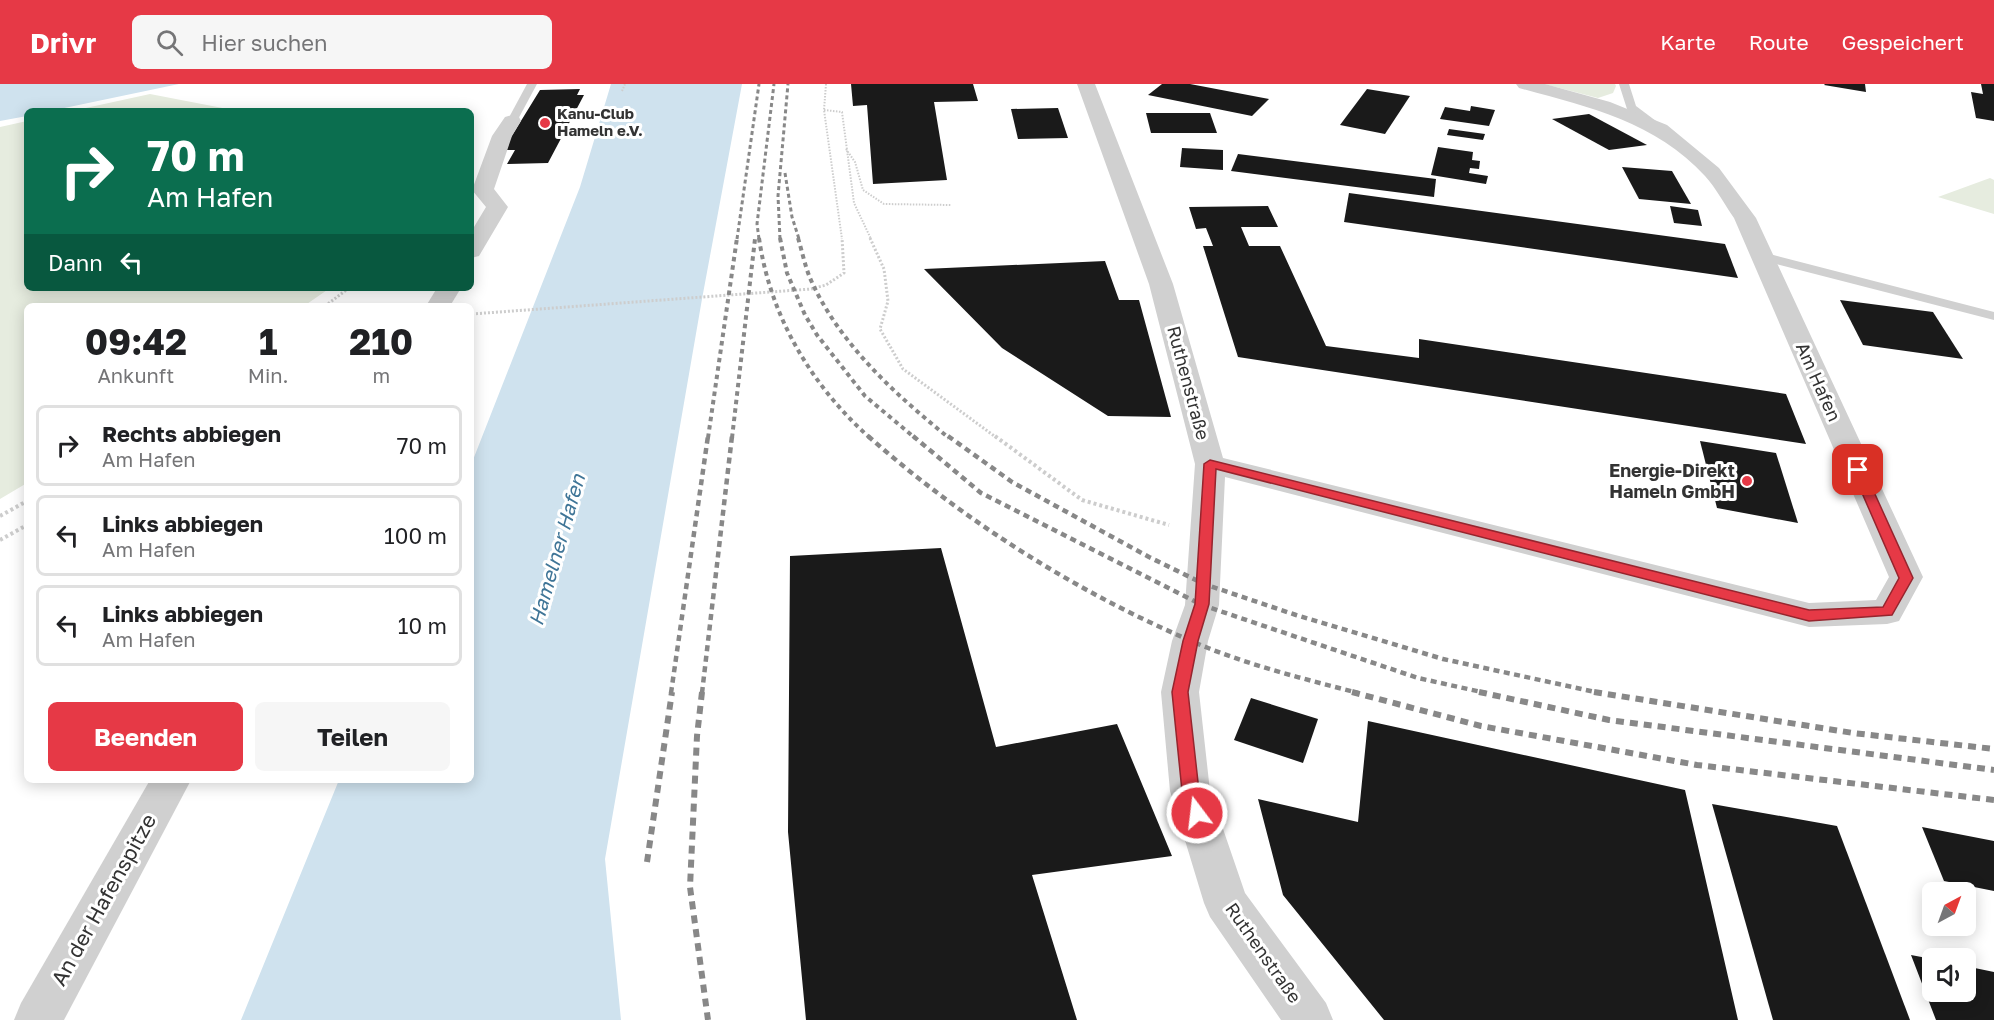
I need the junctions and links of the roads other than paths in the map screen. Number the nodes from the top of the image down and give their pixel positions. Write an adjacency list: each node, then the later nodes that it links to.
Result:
1 (532, 84): 5 (lane)
2 (1086, 84): 10 (street, Ruthenstraße)
3 (1526, 84): 6 (street, Am Hafen)
4 (1624, 84): 6 (lane)
5 (512, 122): 7 (street)
6 (1660, 129): 8 (street, Am Hafen)
7 (474, 246)
8 (1762, 256): 9 (lane); 10 (street, Am Hafen)
9 (1994, 316)
10 (1210, 464): 13 (street, Ruthenstraße)
11 (169, 783): 12 (street, An der Hafenspitze)
12 (38, 1020)
13 (1310, 1020)

